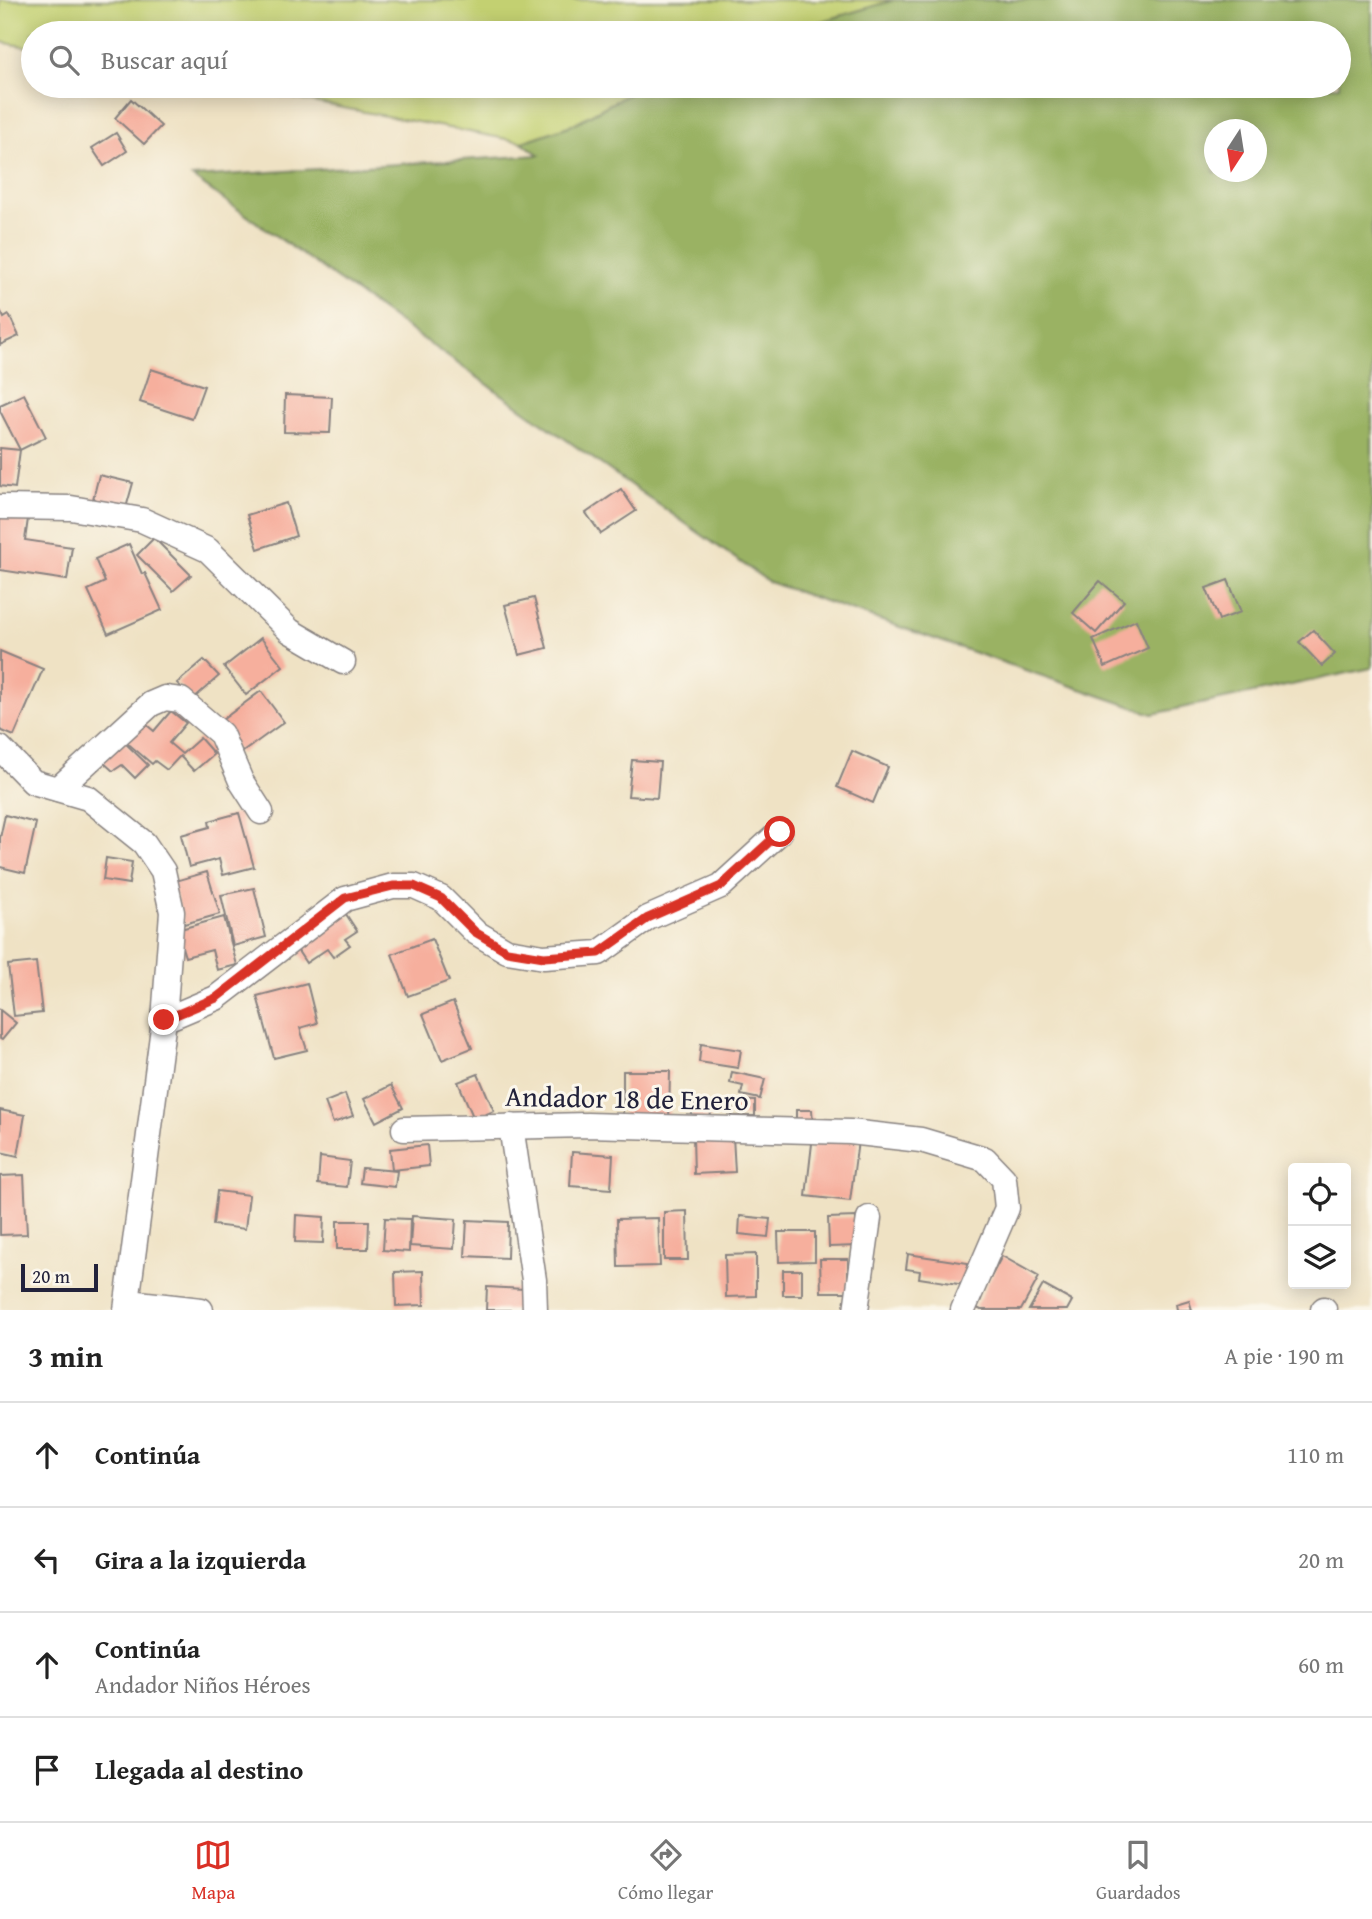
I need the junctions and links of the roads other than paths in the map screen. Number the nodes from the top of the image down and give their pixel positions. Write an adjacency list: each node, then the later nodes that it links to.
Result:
1 (0, 507): 2 (street)
2 (343, 662)
3 (0, 748): 4 (street)
4 (58, 789): 5 (street); 7 (street)
5 (261, 811)
6 (780, 832): 7 (street)
7 (164, 1020): 11 (street)
8 (511, 1126): 9 (street, Andador 18 de Enero); 13 (street); 15 (street, Andador 18 de Enero)
9 (404, 1129)
10 (869, 1218): 14 (street)
11 (127, 1306): 12 (street)
12 (201, 1310)
13 (535, 1310)
14 (856, 1310)
15 (963, 1310)

